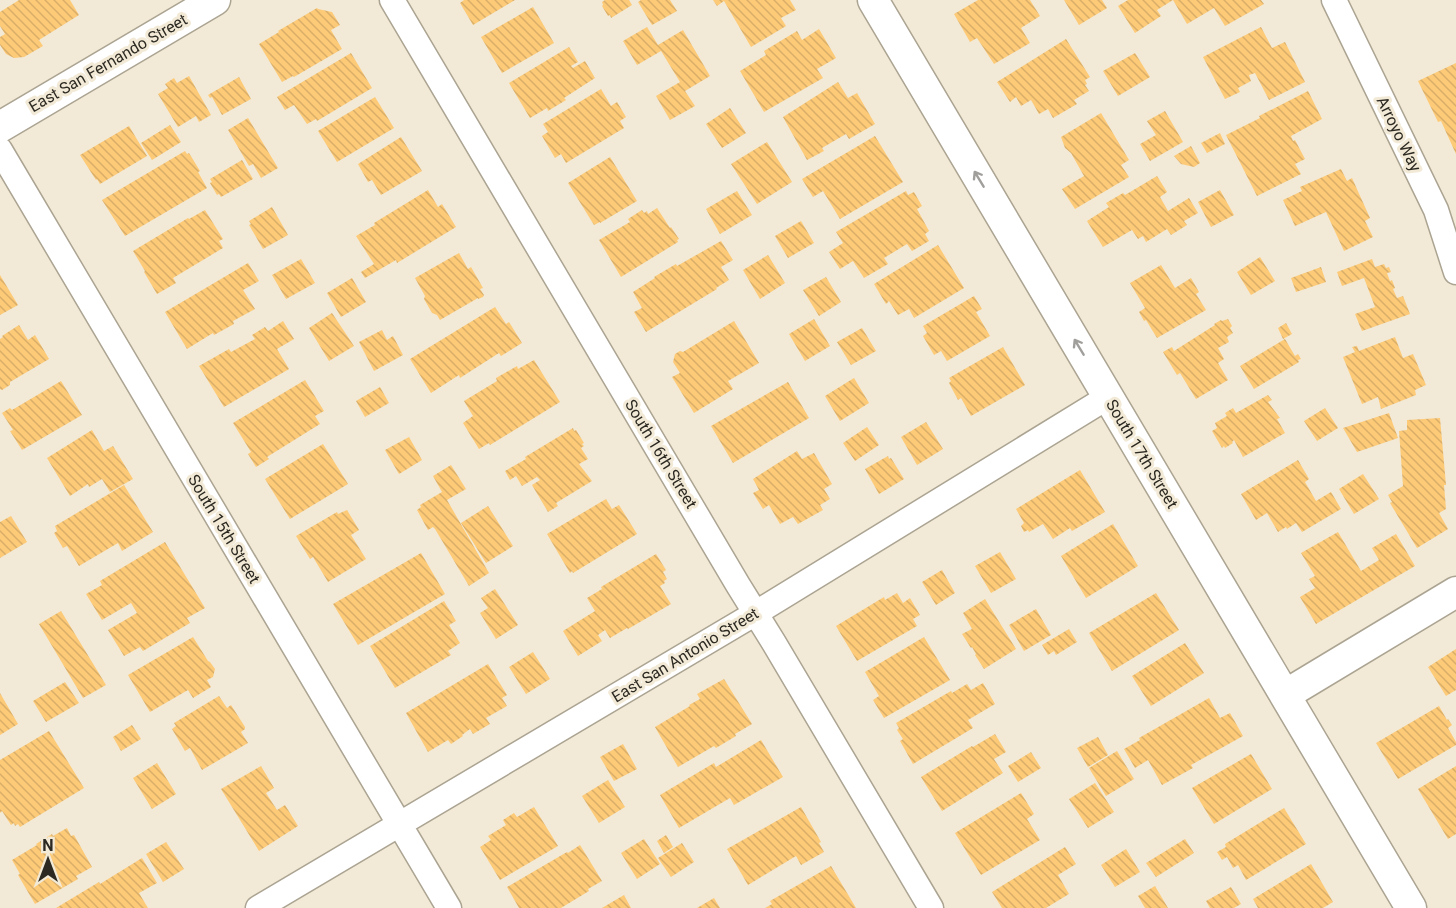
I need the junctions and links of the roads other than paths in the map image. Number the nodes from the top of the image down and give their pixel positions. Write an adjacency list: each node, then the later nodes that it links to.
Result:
1 (215, 0): 5 (street, East San Fernando Street)
2 (392, 0): 10 (street, South 16th Street)
3 (873, 0): 8 (street, South 17th Street, one-way to 3)
4 (1334, 0): 7 (street, Arroyo Way)
5 (0, 127)
6 (0, 150): 12 (street, South 15th Street)
7 (1456, 272)
8 (1108, 397): 10 (street, East San Antonio Street); 11 (street, South 17th Street)
9 (1456, 592): 11 (street)
10 (756, 613): 12 (street, East San Antonio Street); 15 (street, South 16th Street)
11 (1285, 695): 16 (street, South 17th Street)
12 (399, 824): 13 (street, East San Antonio Street); 14 (street, South 15th Street)
13 (258, 908)
14 (449, 908)
15 (931, 908)
16 (1411, 908)

